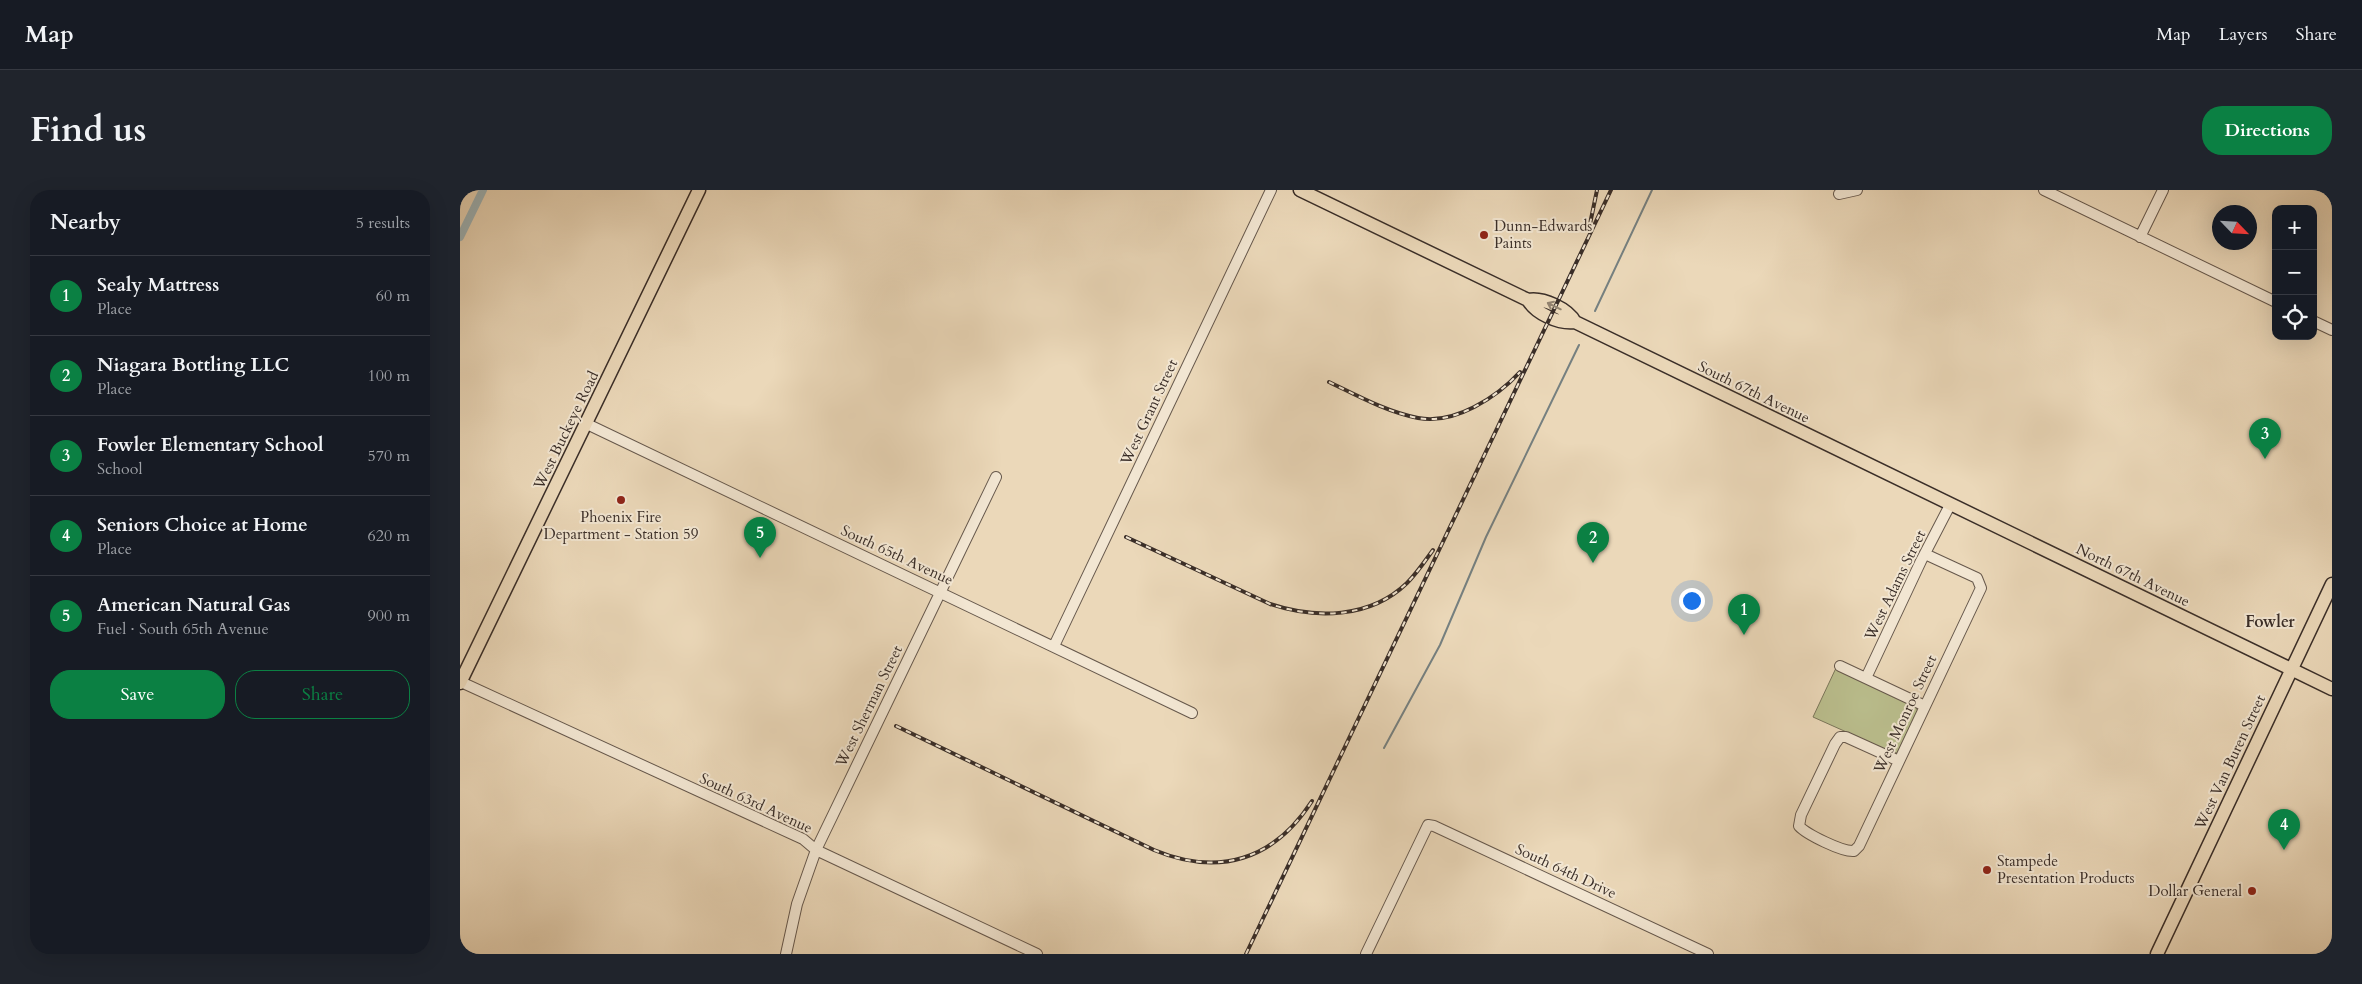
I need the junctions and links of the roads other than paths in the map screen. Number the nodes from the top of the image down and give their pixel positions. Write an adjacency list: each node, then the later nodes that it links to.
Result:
1 (699, 190): 12 (main road, West Buckeye Road)
2 (1271, 190): 19 (street, West Grant Street)
3 (1300, 190): 14 (main road, South 67th Avenue)
4 (1856, 190): 7 (street)
5 (2163, 190): 8 (street)
6 (2048, 191): 8 (street)
7 (1839, 194)
8 (2140, 237): 9 (street)
9 (2272, 300)
10 (2317, 323): 11 (street)
11 (2332, 330)
12 (588, 424): 18 (street, South 65th Avenue); 23 (main road, West Buckeye Road)
13 (996, 476): 18 (street, West Sherman Street)
14 (1920, 490): 15 (main road, North 67th Avenue)
15 (1950, 505): 16 (street, West Adams Street); 21 (main road, North 67th Avenue)
16 (1925, 554): 22 (street, West Adams Street); 25 (street, West Monroe Street)
17 (2332, 584): 21 (main road, West Van Buren Street)
18 (940, 591): 19 (street, South 65th Avenue); 28 (street, West Sherman Street)
19 (1054, 646): 26 (street, South 65th Avenue)
20 (1840, 666): 22 (street)
21 (2291, 670): 24 (main road, North 67th Avenue); 34 (main road, West Van Buren Street)
22 (1866, 678): 25 (street)
23 (460, 683): 28 (street, South 63rd Avenue)
24 (2332, 689)
25 (1925, 706): 27 (street, West Monroe Street)
26 (1192, 713)
27 (1900, 761): 27 (street, West Monroe Street)
28 (816, 850): 30 (street, West Sherman Street); 31 (street, South 63rd Avenue)
29 (1690, 950): 32 (street, South 64th Drive); 33 (street, South 64th Drive)
30 (786, 954)
31 (1037, 954)
32 (1366, 954)
33 (1708, 954)
34 (2157, 954)

